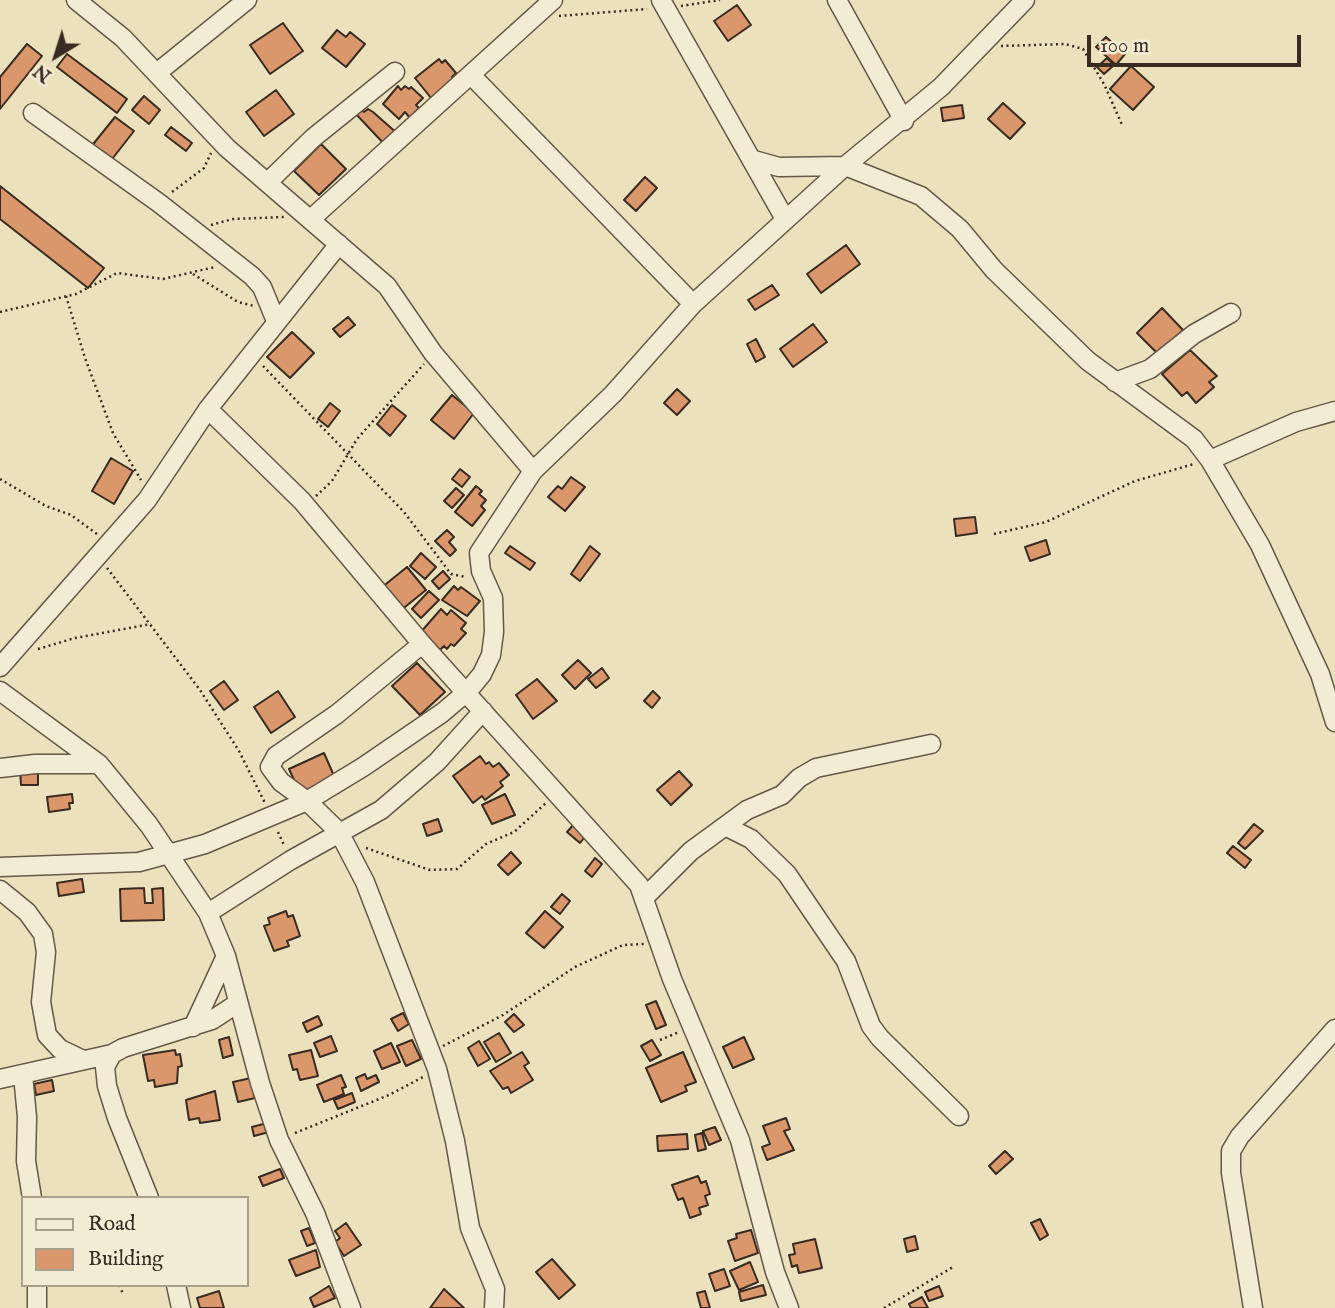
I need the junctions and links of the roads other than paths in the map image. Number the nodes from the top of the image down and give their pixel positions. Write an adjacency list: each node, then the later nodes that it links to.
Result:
1 (76, 0): 7 (street)
2 (247, 0): 7 (street)
3 (553, 0): 9 (street)
4 (837, 0): 11 (street)
5 (1024, 0): 11 (street)
6 (664, 4): 12 (street)
7 (158, 72): 14 (street)
8 (395, 72): 14 (street)
9 (472, 76): 15 (street); 18 (street)
10 (33, 113): 20 (street)
11 (904, 121): 13 (street)
12 (754, 160): 13 (street); 16 (street)
13 (845, 166): 16 (street); 21 (street)
14 (268, 182): 15 (street)
15 (312, 218): 17 (street)
16 (785, 219): 18 (street)
17 (339, 244): 20 (street); 25 (street)
18 (693, 304): 25 (street)
19 (1231, 313): 21 (street)
20 (274, 315): 22 (street)
21 (1115, 382): 24 (street)
22 (208, 409): 26 (street); 27 (street)
23 (1335, 411): 24 (street)
24 (1210, 460): 31 (street)
25 (533, 471): 29 (street)
26 (422, 644): 29 (street); 35 (street)
27 (0, 667)
28 (0, 691): 33 (street)
29 (468, 691): 30 (street); 35 (street)
30 (483, 711): 37 (street); 41 (street)
31 (1335, 722)
32 (931, 744): 36 (street)
33 (99, 764): 34 (street); 38 (street)
34 (0, 768)
35 (307, 801): 37 (street); 38 (street)
36 (725, 826): 41 (street); 51 (street)
37 (342, 836): 42 (street); 59 (street)
38 (169, 856): 39 (street); 42 (street)
39 (0, 867)
40 (0, 890): 48 (street)
41 (645, 897): 60 (street)
42 (208, 913): 43 (street)
43 (226, 956): 44 (street); 45 (street)
44 (238, 1003): 45 (street); 58 (street)
45 (193, 1027): 47 (street)
46 (1335, 1029): 61 (street)
47 (112, 1054): 48 (street); 53 (street)
48 (81, 1059): 49 (street)
49 (23, 1075): 50 (street); 52 (street)
50 (0, 1079)
51 (959, 1115)
52 (32, 1196)
53 (148, 1196)
54 (37, 1287): 56 (street)
55 (176, 1287): 57 (street)
56 (37, 1308)
57 (181, 1308)
58 (352, 1308)
59 (494, 1308)
60 (789, 1308)
61 (1253, 1308)

